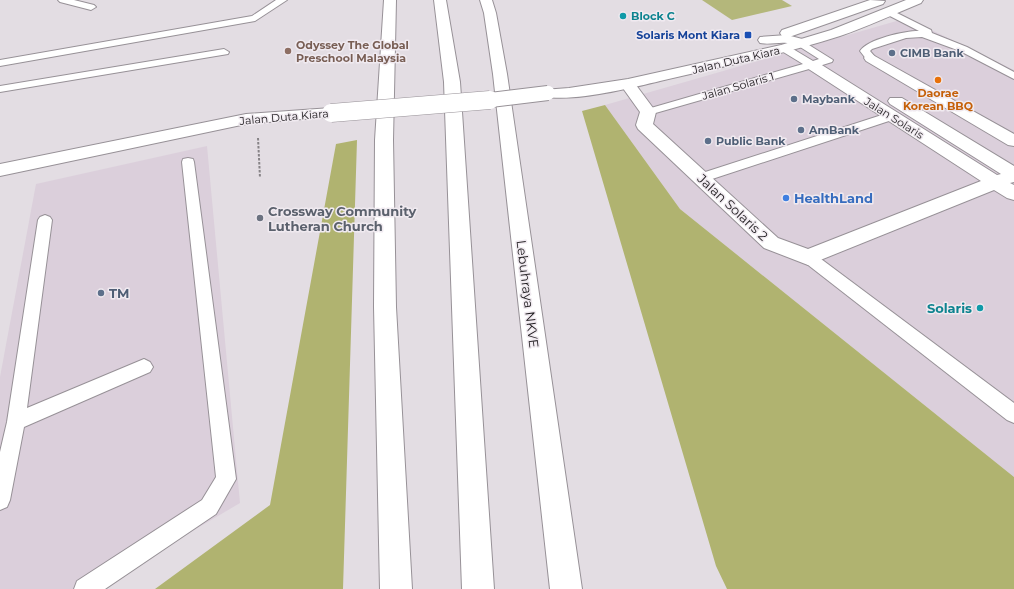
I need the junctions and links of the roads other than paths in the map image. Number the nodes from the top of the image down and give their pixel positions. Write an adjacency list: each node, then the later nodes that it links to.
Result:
1 (63, 0): 8 (lane)
2 (282, 0): 16 (lane)
3 (390, 0): 38 (main road)
4 (440, 0): 39 (main road)
5 (486, 0): 40 (main road, Lebuhraya NKVE)
6 (881, 0): 11 (main road, Jalan Duta Kiara)
7 (918, 0): 9 (main road, Jalan Duta Kiara)
8 (91, 7)
9 (889, 12): 10 (lane); 12 (main road, Jalan Duta Kiara)
10 (941, 39): 14 (lane); 18 (lane)
11 (784, 40): 12 (main road, Jalan Duta Kiara); 17 (lane, Jalan Solaris); 19 (main road, Jalan Duta Kiara); 21 (main road, Jalan Duta Kiara)
12 (801, 44): 15 (lane, Jalan Solaris)
13 (224, 52): 20 (lane)
14 (871, 58): 24 (main road)
15 (828, 60): 17 (lane, Jalan Solaris 1); 27 (main road, Jalan Solaris)
16 (0, 64)
17 (812, 65): 22 (lane, Jalan Solaris 1); 23 (main road, Jalan Solaris)
18 (1014, 76)
19 (628, 84): 21 (main road, Jalan Duta Kiara); 22 (main road)
20 (0, 89)
21 (548, 92): 26 (main road, Jalan Duta Kiara, bridge)
22 (648, 112): 28 (main road, Jalan Solaris 2)
23 (891, 116): 28 (lane); 29 (main road, Jalan Solaris)
24 (1014, 140)
25 (188, 162): 37 (lane)
26 (0, 170)
27 (1014, 174): 29 (main road)
28 (701, 178): 32 (main road, Jalan Solaris 2)
29 (996, 182): 30 (main road, Jalan Solaris); 32 (main road)
30 (1014, 194)
31 (45, 220): 35 (lane)
32 (808, 257): 34 (lane)
33 (144, 367): 35 (lane)
34 (1014, 414)
35 (16, 422): 36 (lane)
36 (0, 500)
37 (85, 589)
38 (396, 589)
39 (478, 589)
40 (566, 589)

